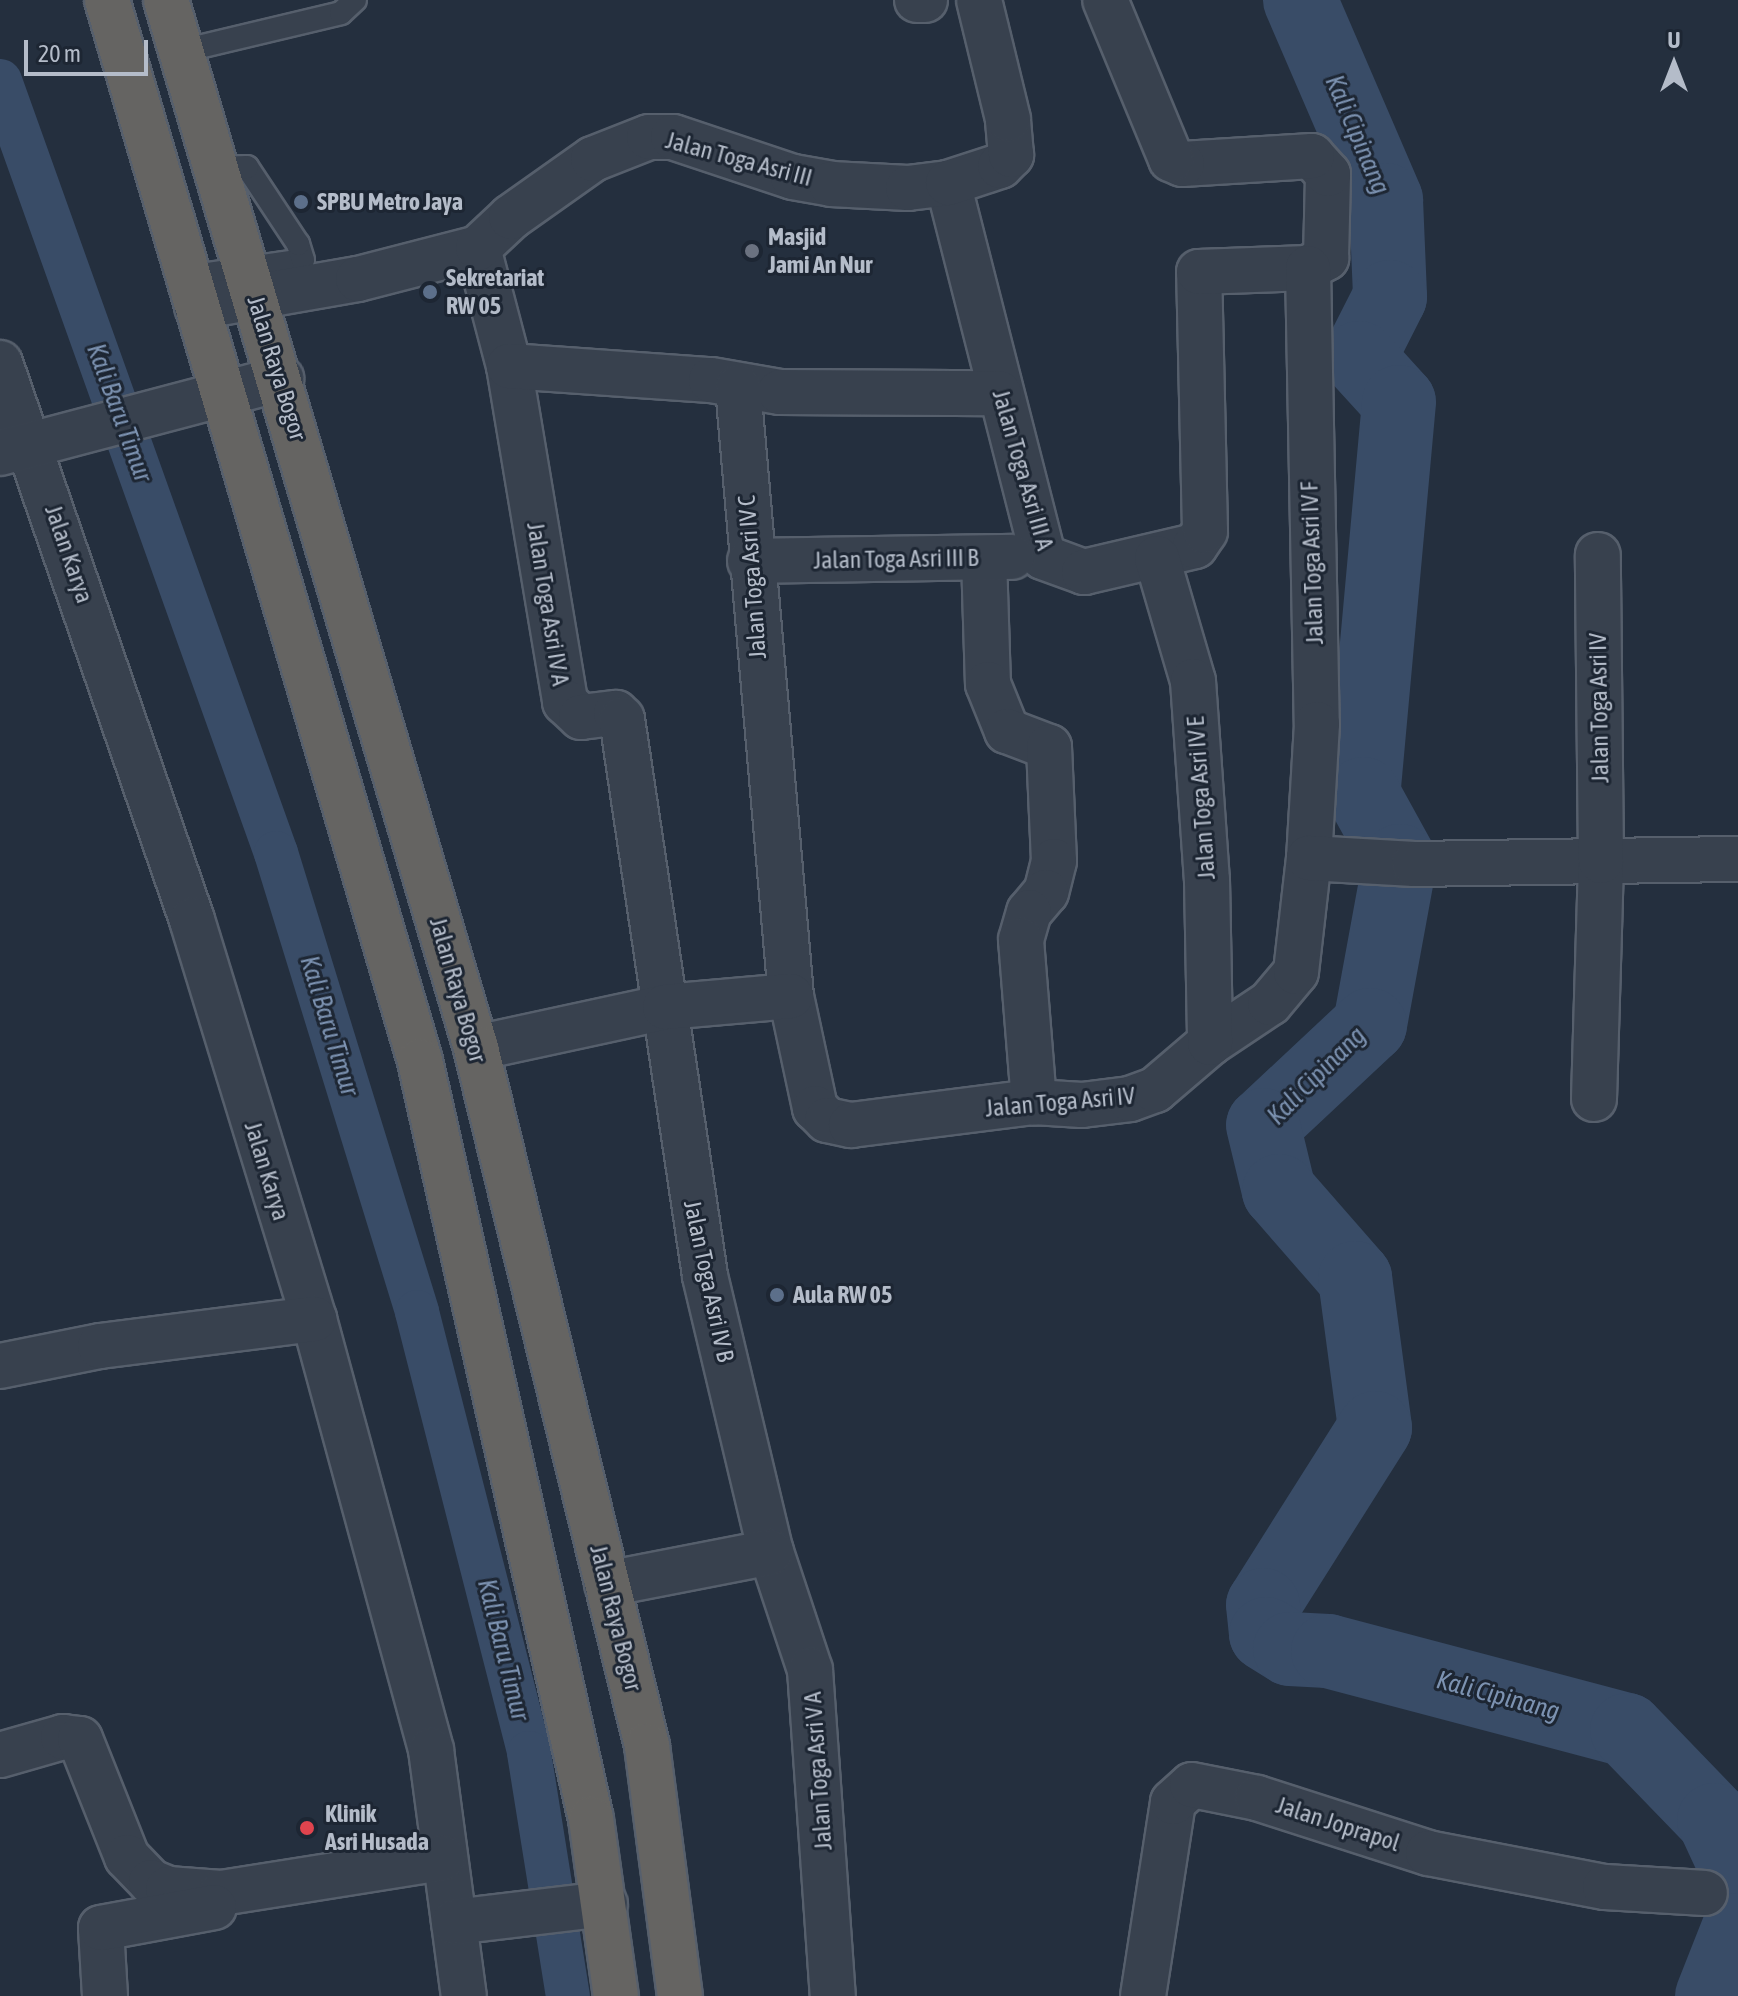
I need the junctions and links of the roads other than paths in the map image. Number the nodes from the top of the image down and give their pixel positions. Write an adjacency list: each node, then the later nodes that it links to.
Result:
1 (107, 0): 14 (highway)
2 (166, 0): 8 (highway, Jalan Raya Bogor)
3 (355, 0): 8 (lane)
4 (917, 0): 5 (street)
5 (925, 0)
6 (979, 0): 10 (street, Jalan Toga Asri III)
7 (1105, 0): 12 (street)
8 (182, 51): 9 (highway, Jalan Raya Bogor)
9 (216, 168): 13 (highway, Jalan Raya Bogor); 13 (lane)
10 (948, 183): 11 (street, Jalan Toga Asri III); 19 (street, Jalan Toga Asri III A)
11 (478, 248): 13 (street, Jalan Toga Asri III); 16 (street, Jalan Toga Asri IV A)
12 (1308, 268): 25 (street, Jalan Toga Asri III A); 27 (street, Jalan Toga Asri IV F)
13 (251, 280): 14 (street, Jalan Toga Asri III); 17 (highway, Jalan Raya Bogor)
14 (193, 292): 20 (highway)
15 (0, 363): 21 (street, Jalan Karya)
16 (509, 366): 18 (street); 31 (street, Jalan Toga Asri IV A)
17 (281, 379): 20 (street); 33 (highway, Jalan Raya Bogor)
18 (738, 387): 19 (street); 26 (street, Jalan Toga Asri IV C)
19 (999, 393): 23 (street, Jalan Toga Asri III A)
20 (223, 394): 21 (street); 44 (highway)
21 (16, 448): 36 (street, Jalan Karya)
22 (1598, 555): 29 (street, Jalan Toga Asri IV)
23 (1043, 557): 24 (street, Jalan Toga Asri III B); 25 (street, Jalan Toga Asri III A)
24 (984, 558): 26 (street, Jalan Toga Asri III B); 35 (street)
25 (1157, 558): 32 (street, Jalan Toga Asri IV E)
26 (750, 561): 30 (street, Jalan Toga Asri IV C)
27 (1309, 858): 29 (street); 32 (street, Jalan Toga Asri IV)
28 (1738, 859): 29 (street)
29 (1601, 861): 34 (street, Jalan Toga Asri IV)
30 (791, 996): 31 (street); 35 (street, Jalan Toga Asri IV)
31 (665, 1007): 33 (street); 38 (street, Jalan Toga Asri IV B)
32 (1210, 1043): 35 (street, Jalan Toga Asri IV)
33 (476, 1048): 39 (highway, Jalan Raya Bogor)
34 (1594, 1099)
35 (1034, 1102)
36 (314, 1319): 37 (street); 41 (street, Jalan Karya)
37 (0, 1366)
38 (771, 1552): 39 (street); 50 (street, Jalan Toga Asri V A)
39 (607, 1584): 49 (highway, Jalan Raya Bogor)
40 (0, 1755): 42 (street)
41 (443, 1858): 42 (street); 45 (street, Jalan Karya)
42 (259, 1887): 46 (street)
43 (1705, 1893): 51 (street, Jalan Joprapol)
44 (596, 1905): 45 (street); 48 (highway)
45 (454, 1922): 47 (street, Jalan Karya)
46 (105, 1996)
47 (464, 1996)
48 (616, 1996)
49 (680, 1996)
50 (833, 1996)
51 (1143, 1996)

